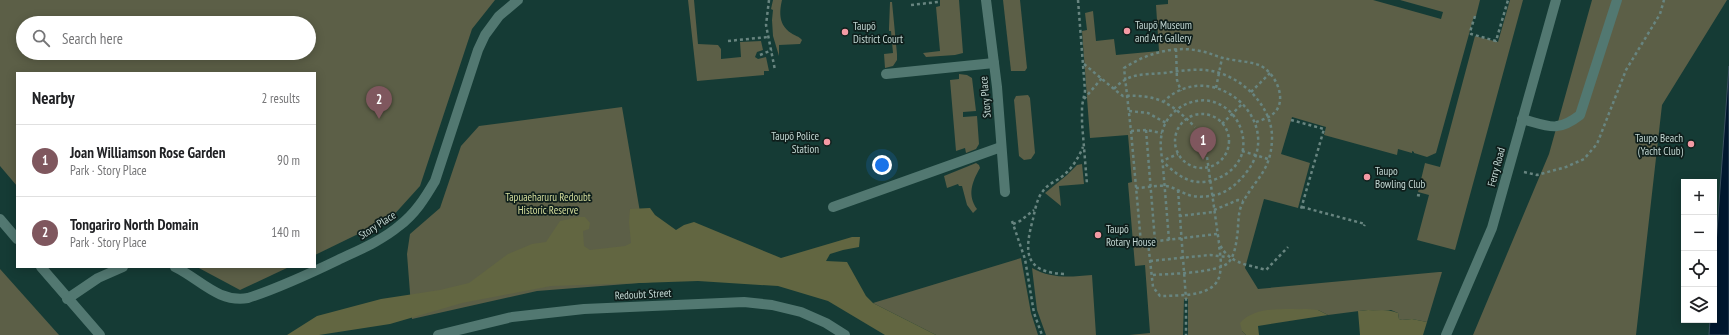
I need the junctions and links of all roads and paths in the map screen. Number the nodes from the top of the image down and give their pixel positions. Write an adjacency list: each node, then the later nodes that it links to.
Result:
1 (518, 0): 91 (street, Story Place)
2 (769, 0): 11 (path)
3 (938, 0): 9 (path)
4 (986, 0): 17 (street, Story Place)
5 (1078, 0): 18 (path)
6 (1508, 0): 10 (path)
7 (1556, 0): 40 (street, Ferry Road)
8 (1617, 0): 40 (street)
9 (911, 5)
10 (1475, 16)
11 (768, 37): 12 (path); 14 (path)
12 (728, 41)
13 (1176, 49): 16 (path); 20 (path); 25 (path)
14 (772, 50): 15 (path); 19 (path)
15 (760, 55)
16 (1222, 58): 21 (path); 22 (path)
17 (994, 63): 23 (street); 49 (street, Story Place)
18 (1083, 64): 24 (path); 31 (path)
19 (775, 70)
20 (1177, 71): 21 (path); 25 (path); 28 (path)
21 (1219, 73): 26 (path); 29 (path)
22 (1270, 73): 29 (path); 38 (path)
23 (886, 74)
24 (1102, 78): 27 (path); 31 (path)
25 (1126, 78): 27 (path); 30 (path)
26 (1216, 88): 28 (path); 33 (path)
27 (1114, 89): 30 (path)
28 (1181, 90): 32 (path)
29 (1251, 92): 38 (path)
30 (1127, 96): 32 (path); 35 (path)
31 (1083, 100): 48 (path)
32 (1164, 102): 34 (path)
33 (1242, 104): 36 (path); 42 (path)
34 (1177, 109): 36 (path); 37 (path); 41 (path)
35 (1129, 111): 41 (path); 46 (path)
36 (1232, 114): 43 (path); 50 (path)
37 (1187, 118): 43 (path); 44 (path); 51 (path)
38 (1267, 118): 42 (path); 54 (path)
39 (1291, 120): 73 (path)
40 (1522, 120): 102 (street, Ferry Road)
41 (1166, 123): 47 (path)
42 (1254, 123): 52 (path)
43 (1222, 124): 56 (path)
44 (1195, 127)
45 (1146, 130): 46 (path); 47 (path); 60 (path)
46 (1132, 131): 61 (path)
47 (1162, 133): 55 (path)
48 (1084, 146): 58 (path); 69 (path)
49 (1001, 148): 63 (street, Story Place); 68 (street)
50 (1242, 151): 52 (path); 57 (path)
51 (1178, 154): 55 (path); 56 (path)
52 (1256, 155): 54 (path); 64 (path)
53 (1207, 157): 56 (path)
54 (1268, 159): 67 (path)
55 (1162, 161): 57 (path); 59 (path)
56 (1208, 168): 57 (path)
57 (1210, 182): 64 (path)
58 (1088, 184)
59 (1164, 186): 60 (path); 62 (path); 77 (path)
60 (1150, 187): 61 (path); 78 (path)
61 (1136, 188): 79 (path)
62 (1178, 190): 64 (path); 71 (path)
63 (1005, 192)
64 (1212, 195): 70 (path)
65 (1417, 195): 66 (path)
66 (1422, 196)
67 (1243, 201): 70 (path); 86 (path)
68 (833, 207)
69 (1036, 209): 82 (path); 84 (path)
70 (1214, 211): 71 (path); 74 (path)
71 (1180, 216): 76 (path)
72 (0, 219): 75 (street)
73 (1364, 226)
74 (1217, 234): 76 (path); 80 (path)
75 (16, 238)
76 (1181, 238): 77 (path); 85 (path)
77 (1169, 240): 78 (path)
78 (1155, 241): 79 (path)
79 (1148, 242): 87 (path)
80 (1219, 243): 83 (path); 86 (path)
81 (1288, 247): 86 (path)
82 (1029, 256): 84 (path); 93 (path)
83 (1220, 256): 85 (path); 86 (path); 88 (path)
84 (1024, 258): 100 (path)
85 (1183, 258): 87 (path); 92 (path)
86 (1231, 259): 88 (path)
87 (1150, 262): 94 (path)
88 (1220, 267): 92 (path); 95 (path)
89 (42, 268): 96 (street)
90 (121, 268): 96 (street)
91 (177, 268)
92 (1184, 272): 94 (path); 95 (path)
93 (1064, 274)
94 (1151, 275): 95 (path)
95 (1185, 294): 101 (path)
96 (67, 298): 97 (street)
97 (100, 335)
98 (438, 335): 99 (street, Redoubt Street)
99 (845, 335)
100 (1042, 335)
101 (1186, 335)
102 (1446, 335)

